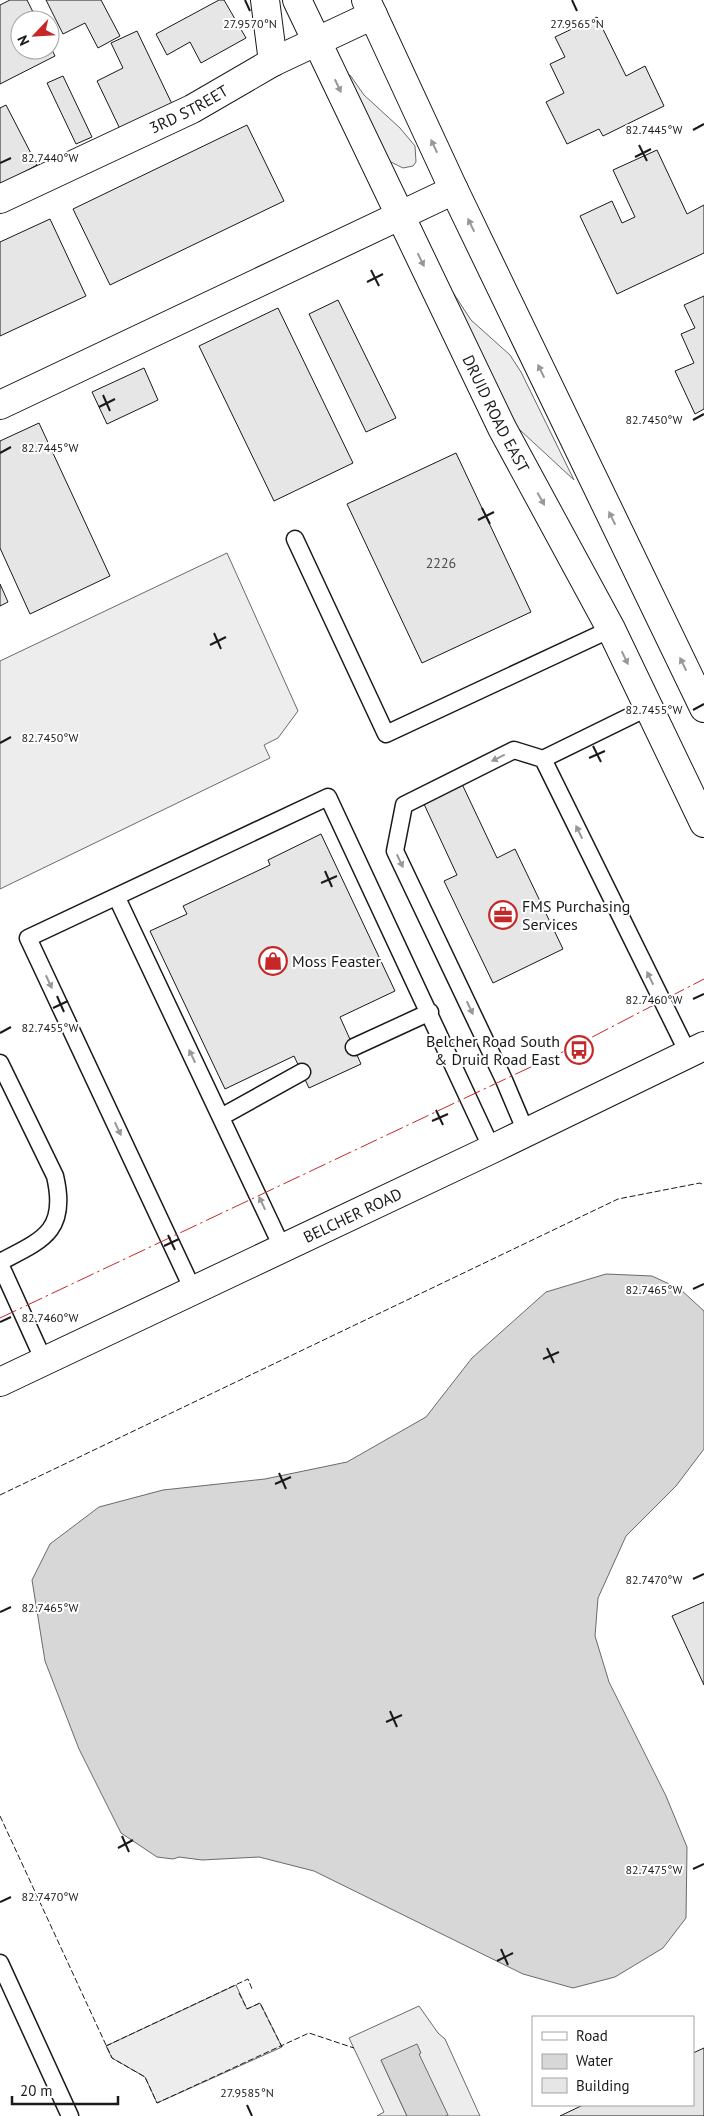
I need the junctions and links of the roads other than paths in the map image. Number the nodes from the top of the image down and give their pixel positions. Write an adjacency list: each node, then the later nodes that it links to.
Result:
1 (264, 0): 5 (street)
2 (297, 0): 4 (street, DRUID ROAD EAST)
3 (370, 8): 4 (street, 3RD STREET); 6 (street, one-way to 3)
4 (317, 42): 5 (street, 3RD STREET); 8 (street, DRUID ROAD EAST, one-way to 8)
5 (273, 62): 7 (street, 3RD STREET)
6 (454, 190): 8 (street); 13 (street, one-way to 6)
7 (0, 199)
8 (400, 216): 9 (street); 11 (street, DRUID ROAD EAST, one-way to 11)
9 (0, 406)
10 (295, 539): 11 (lane)
11 (612, 629): 12 (street, DRUID ROAD EAST, one-way to 12)
12 (649, 707): 14 (lane); 15 (street, DRUID ROAD EAST)
13 (704, 708)
14 (543, 759): 19 (lane, one-way to 14); 23 (lane, one-way to 23)
15 (704, 823)
16 (116, 898): 17 (lane); 22 (lane, one-way to 16); 27 (lane, one-way to 27)
17 (430, 1012): 18 (lane); 24 (lane)
18 (354, 1048)
19 (696, 1049): 23 (street, BELCHER ROAD)
20 (0, 1063): 26 (lane)
21 (302, 1072): 22 (lane)
22 (221, 1117): 25 (lane, one-way to 22)
23 (526, 1132): 24 (street, BELCHER ROAD)
24 (492, 1149): 25 (street, BELCHER ROAD)
25 (282, 1247): 27 (street, BELCHER ROAD)
26 (0, 1263): 28 (lane)
27 (193, 1290): 28 (street, BELCHER ROAD)
28 (44, 1361): 29 (street, BELCHER ROAD)
29 (0, 1382)
30 (0, 1963): 31 (lane)
31 (70, 2116)

